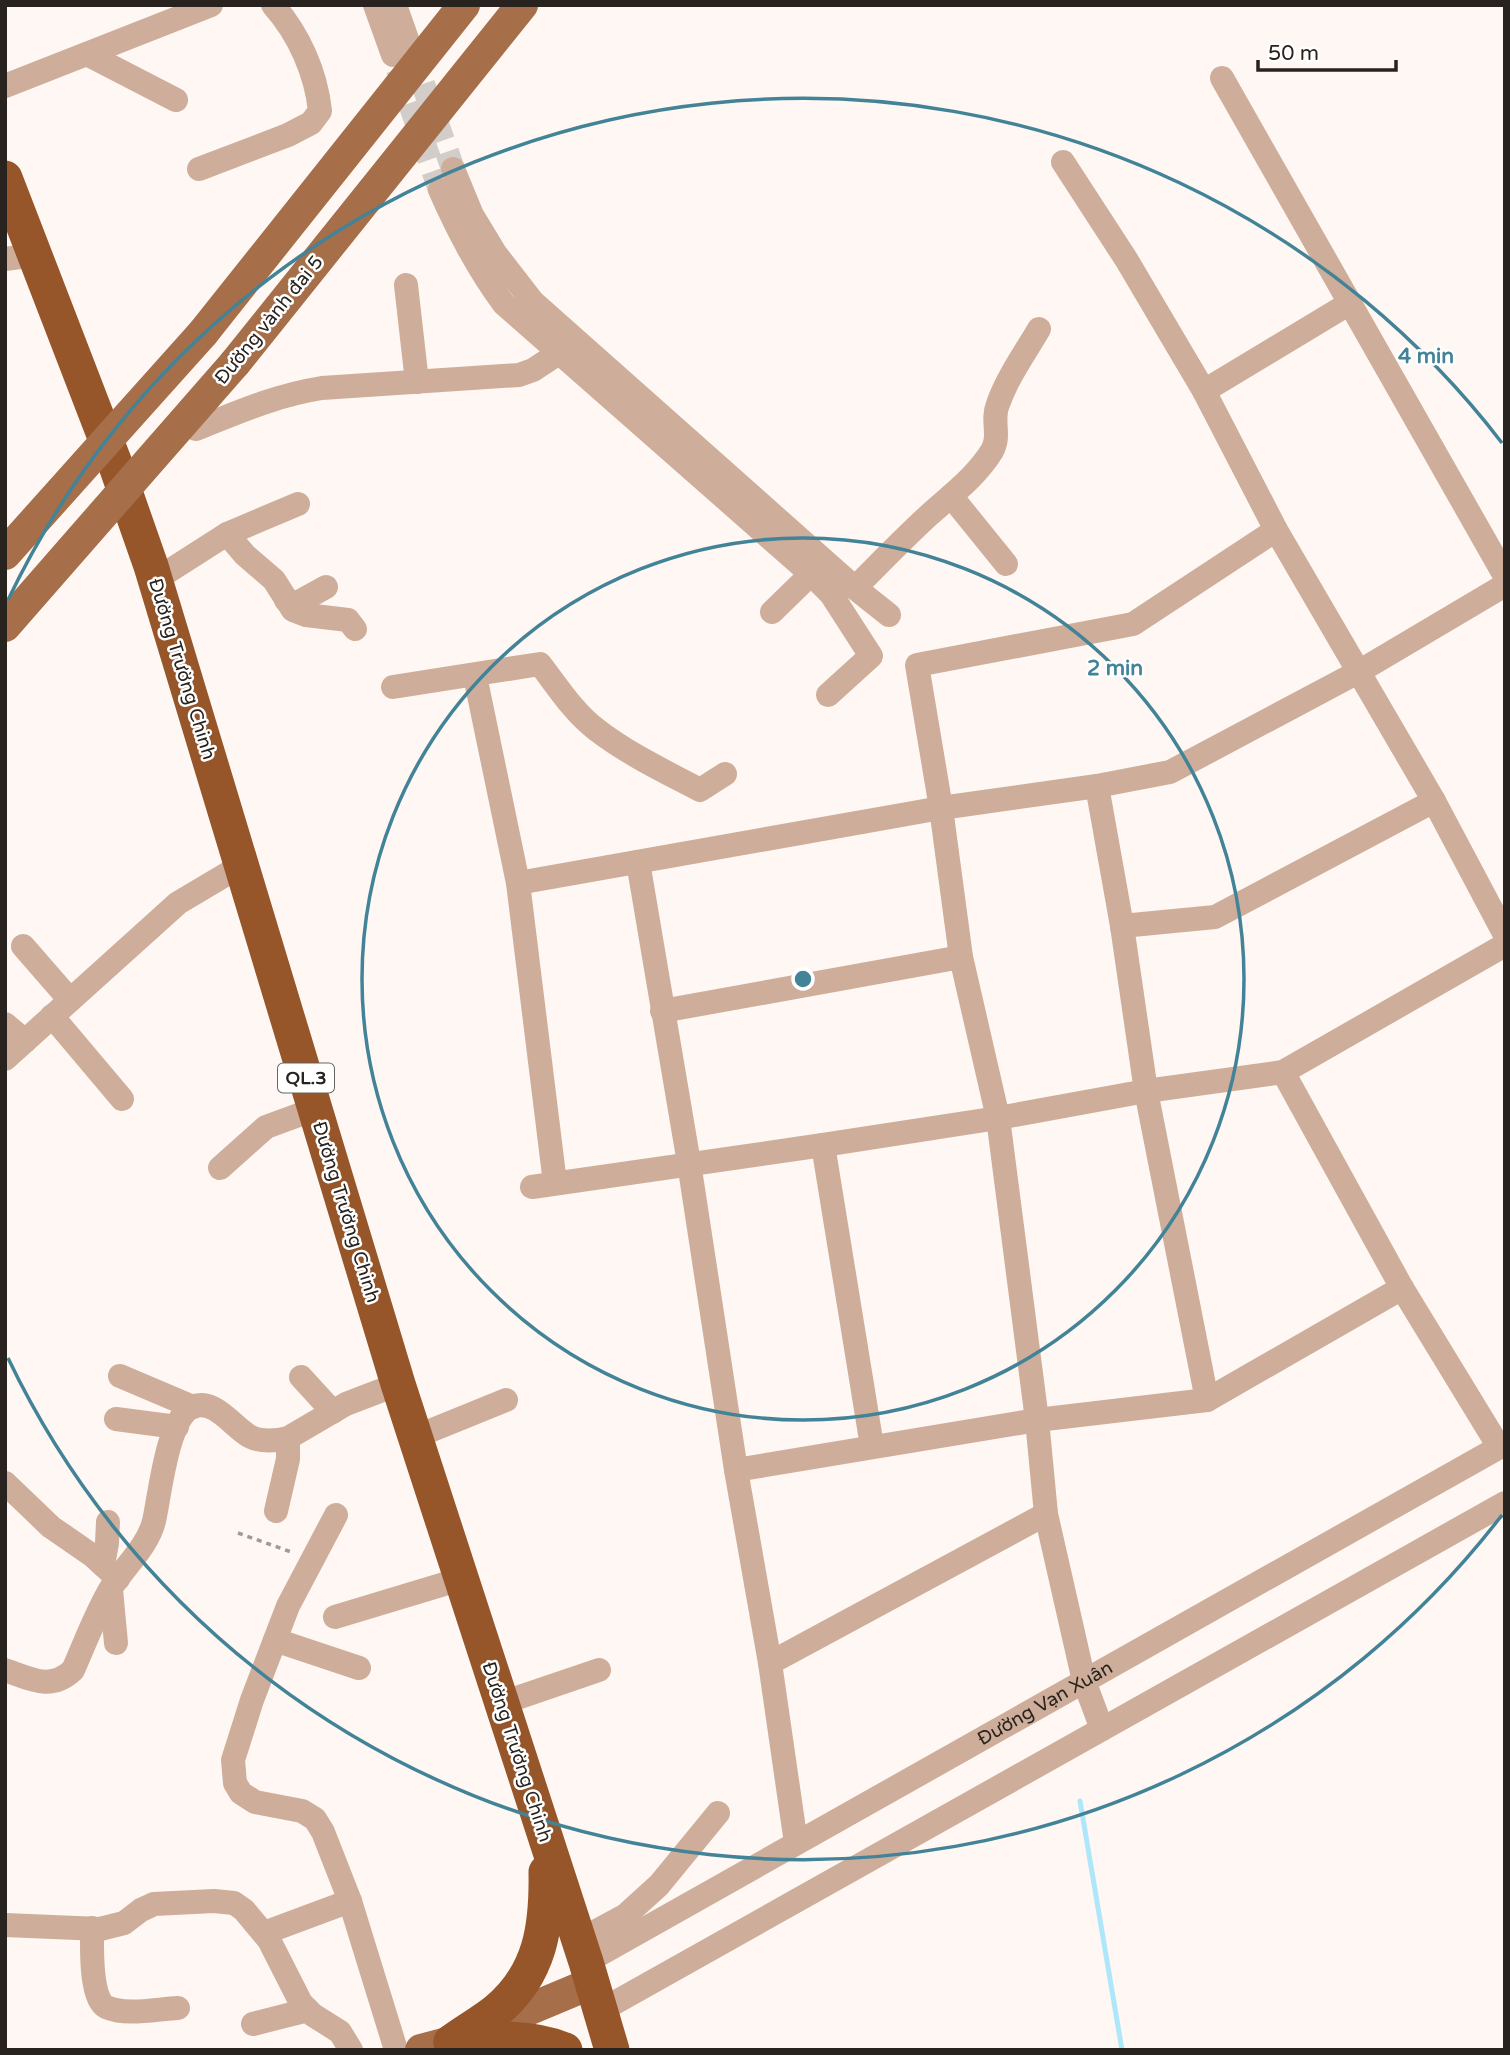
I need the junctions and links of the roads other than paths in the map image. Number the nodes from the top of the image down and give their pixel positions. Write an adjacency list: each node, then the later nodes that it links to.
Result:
1 (211, 5): 7 (street)
2 (274, 5): 12 (street)
3 (375, 5): 4 (street)
4 (395, 5)
5 (464, 5): 28 (main road, bridge)
6 (522, 5): 39 (main road, Đường vành đai 5, bridge)
7 (87, 54): 9 (street); 10 (street)
8 (1222, 78): 18 (street)
9 (5, 86)
10 (176, 100)
11 (1063, 162): 22 (street)
12 (199, 169)
13 (453, 169): 35 (street)
14 (5, 178): 16 (highway, Đường Trường Chinh / QL.3)
15 (440, 190): 20 (street)
16 (20, 257): 32 (highway, Đường Trường Chinh / QL.3)
17 (406, 285): 21 (street)
18 (1350, 303): 22 (street); 31 (street)
19 (1039, 329): 24 (street)
20 (559, 353): 21 (street); 30 (street)
21 (417, 382): 23 (street)
22 (1204, 391): 26 (street)
23 (196, 429)
24 (951, 496): 29 (street); 35 (street)
25 (298, 505): 27 (street)
26 (1276, 530): 41 (street); 48 (street)
27 (227, 534): 32 (street); 36 (street)
28 (5, 554)
29 (1006, 564)
30 (811, 574): 37 (street); 44 (street)
31 (1505, 576)
32 (155, 580): 50 (highway, Đường Trường Chinh / QL.3)
33 (1505, 585): 41 (street)
34 (327, 587): 36 (street)
35 (855, 588): 38 (street)
36 (286, 600): 40 (street)
37 (772, 612)
38 (889, 615)
39 (5, 626)
40 (355, 629)
41 (1360, 670): 46 (street); 47 (street)
42 (475, 676): 43 (street); 45 (street); 51 (street)
43 (393, 687)
44 (828, 695)
45 (724, 774)
46 (1097, 786): 48 (street); 52 (street)
47 (1434, 801): 52 (street); 53 (street)
48 (941, 808): 49 (street); 56 (street)
49 (638, 862): 51 (street); 58 (street)
50 (242, 865): 57 (street); 65 (highway, Đường Trường Chinh / QL.3)
51 (518, 883): 68 (street)
52 (1122, 926): 63 (street)
53 (1505, 935)
54 (1505, 945): 62 (street)
55 (23, 946): 57 (street)
56 (961, 957): 58 (street); 66 (street)
57 (61, 1008): 60 (street); 64 (street)
58 (662, 1011): 68 (street)
59 (5, 1024): 60 (street)
60 (25, 1041): 61 (street)
61 (5, 1059)
62 (1283, 1072): 63 (street); 70 (street)
63 (1146, 1091): 66 (street); 74 (street)
64 (122, 1099)
65 (315, 1110): 69 (street); 73 (highway, Đường Trường Chinh / QL.3)
66 (998, 1118): 67 (street); 79 (street)
67 (823, 1145): 68 (street); 84 (street)
68 (689, 1163): 85 (street)
69 (220, 1168)
70 (1402, 1288): 74 (street); 83 (street)
71 (120, 1376): 76 (street)
72 (301, 1377): 77 (street)
73 (398, 1384): 77 (street); 81 (highway, Đường Trường Chinh / QL.3)
74 (1207, 1400): 79 (street)
75 (506, 1401): 81 (street)
76 (193, 1407): 80 (street); 82 (street)
77 (333, 1412): 82 (street)
78 (116, 1419): 80 (street)
79 (1037, 1420): 84 (street); 89 (street)
80 (177, 1427): 92 (street)
81 (415, 1437): 93 (highway, Đường Trường Chinh / QL.3)
82 (288, 1438): 88 (street)
83 (1502, 1445): 101 (street, Đường Vạn Xuân)
84 (872, 1446): 85 (street)
85 (736, 1470): 97 (street)
86 (5, 1483): 92 (street)
87 (1505, 1503): 103 (street, Đường Vạn Xuân)
88 (276, 1511)
89 (1046, 1514): 97 (street); 101 (street)
90 (336, 1515): 95 (street)
91 (108, 1522): 92 (street)
92 (110, 1578): 96 (street); 99 (street)
93 (461, 1579): 94 (street); 102 (highway, Đường Trường Chinh / QL.3)
94 (335, 1617)
95 (275, 1640): 98 (street); 107 (street)
96 (116, 1643)
97 (770, 1663): 106 (street)
98 (359, 1668)
99 (5, 1670)
100 (599, 1670): 102 (street)
101 (1084, 1681): 103 (street); 106 (street, Đường Vạn Xuân)
102 (502, 1703): 105 (highway, Đường Trường Chinh / QL.3)
103 (1102, 1729): 111 (street, Đường Vạn Xuân)
104 (718, 1813): 111 (street)
105 (546, 1840): 111 (highway, Đường Trường Chinh / QL.3); 115 (highway)
106 (796, 1843): 111 (street, Đường Vạn Xuân)
107 (350, 1901): 110 (street); 117 (street)
108 (5, 1925): 109 (street)
109 (92, 1928): 110 (street); 112 (street)
110 (264, 1933): 113 (street)
111 (589, 1974): 115 (main road, Đường Vạn Xuân); 119 (highway, Đường Trường Chinh / QL.3)
112 (178, 2008)
113 (308, 2010): 114 (street); 116 (street)
114 (253, 2024)
115 (436, 2046): 118 (highway)
116 (351, 2050)
117 (396, 2050)
118 (565, 2050)
119 (612, 2050)

